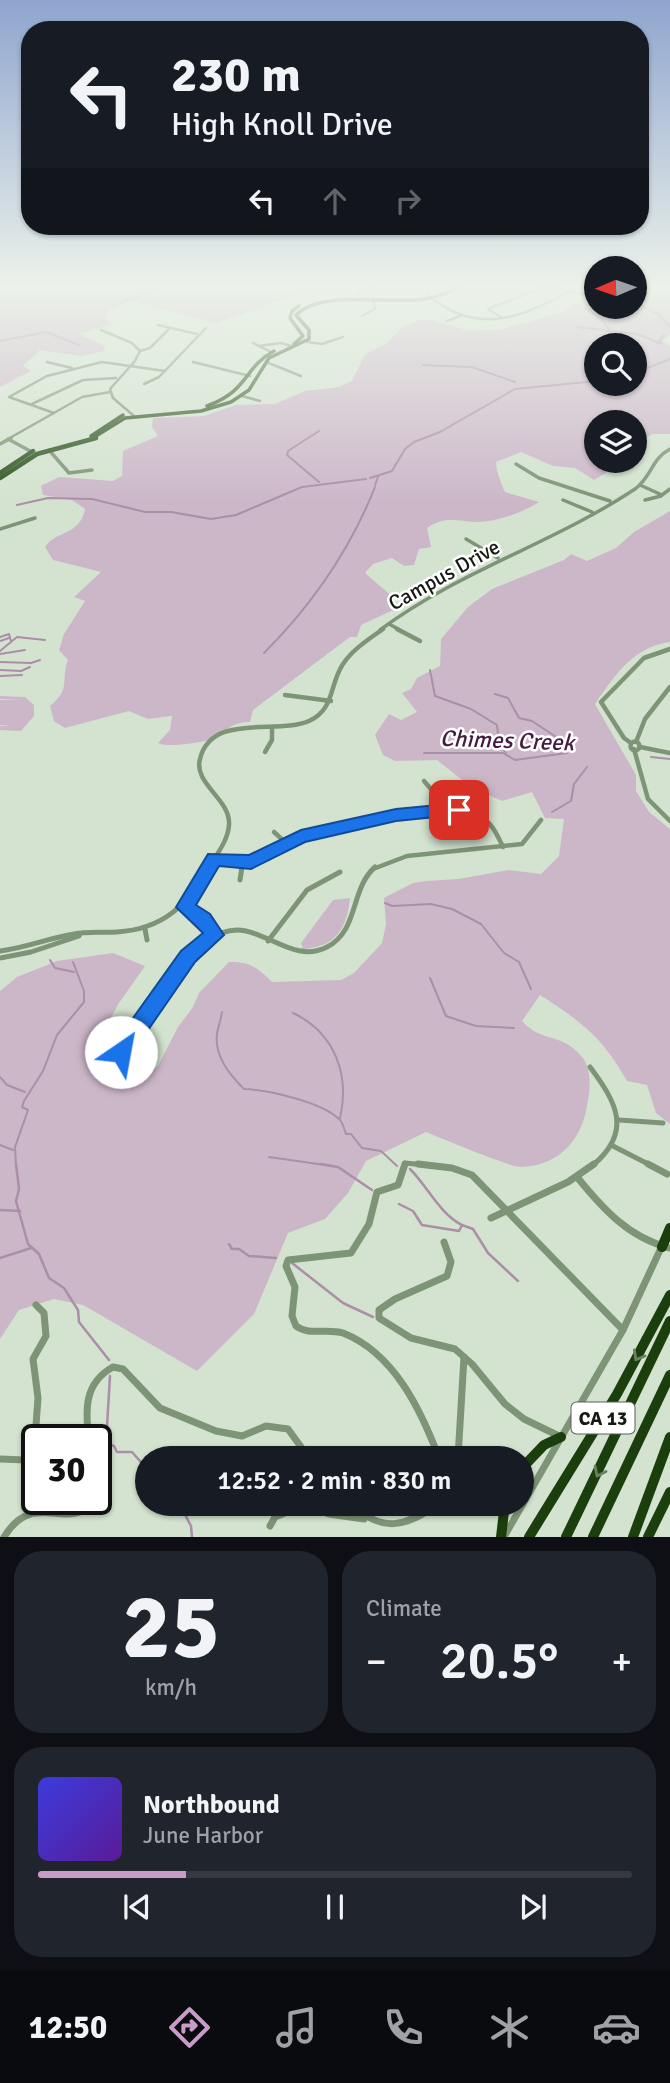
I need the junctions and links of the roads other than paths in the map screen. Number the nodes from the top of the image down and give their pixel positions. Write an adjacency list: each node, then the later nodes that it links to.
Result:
1 (138, 358): 8 (street)
2 (176, 358): 10 (street)
3 (263, 358): 11 (main road)
4 (271, 358): 7 (main road)
5 (47, 362): 9 (street)
6 (193, 362): 11 (street)
7 (266, 362): 12 (street); 16 (main road)
8 (131, 365): 9 (street); 10 (street); 13 (street)
9 (72, 369): 18 (street)
10 (164, 371): 14 (street)
11 (250, 376): 20 (main road)
12 (300, 376)
13 (116, 378): 15 (street); 18 (street)
14 (144, 384)
15 (110, 392): 19 (street); 20 (street)
16 (242, 396): 17 (street); 20 (main road)
17 (260, 401)
18 (31, 404): 19 (street)
19 (54, 413): 21 (street)
20 (133, 414): 24 (main road); 25 (main road)
21 (8, 439): 22 (street); 25 (street)
22 (0, 444)
23 (670, 449): 29 (street, Campus Drive)
24 (49, 450): 27 (street); 28 (main road)
25 (32, 452): 28 (main road)
26 (516, 464): 34 (street)
27 (92, 470)
28 (0, 475)
29 (640, 485): 31 (street); 34 (street, Campus Drive)
30 (670, 489): 31 (street)
31 (662, 495): 33 (street)
32 (563, 500): 35 (street)
33 (645, 500)
34 (610, 502): 35 (street, Campus Drive)
35 (593, 512): 39 (street, Campus Drive)
36 (35, 518): 37 (street)
37 (0, 529)
38 (466, 539): 39 (street)
39 (499, 559): 40 (street, Campus Drive)
40 (389, 624): 41 (street); 45 (street, Campus Drive)
41 (420, 640)
42 (670, 649): 47 (street)
43 (670, 687): 47 (street)
44 (285, 695): 45 (street)
45 (331, 701): 46 (street)
46 (272, 727): 48 (street); 57 (street)
47 (636, 744): 49 (street); 53 (street)
48 (265, 752)
49 (670, 753)
50 (424, 781): 51 (street)
51 (442, 809): 55 (street); 56 (street)
52 (541, 820): 56 (street)
53 (670, 821)
54 (274, 832): 55 (street)
55 (286, 844): 58 (street)
56 (503, 847): 66 (street)
57 (215, 859): 58 (street); 61 (street)
58 (242, 863): 60 (street)
59 (340, 872): 66 (street)
60 (240, 880)
61 (185, 907): 62 (street); 64 (street)
62 (145, 929): 63 (street); 65 (street)
63 (87, 933): 67 (street); 68 (street)
64 (214, 935): 66 (street); 69 (street)
65 (147, 940)
66 (268, 941)
67 (0, 951)
68 (0, 958)
69 (121, 1052)
70 (590, 1067): 71 (street)
71 (619, 1120): 72 (street); 73 (street)
72 (663, 1123)
73 (613, 1146): 74 (street); 75 (street)
74 (667, 1174)
75 (577, 1177): 76 (street); 80 (street)
76 (504, 1209): 77 (street); 84 (street); 91 (street)
77 (491, 1217)
78 (670, 1228): 80 (highway)
79 (444, 1242): 85 (street)
80 (666, 1247): 84 (street)
81 (670, 1295): 105 (highway, CA 13, one-way to 105)
82 (36, 1306): 94 (street)
83 (670, 1321): 106 (highway, one-way to 106)
84 (623, 1330): 88 (street)
85 (464, 1356): 88 (street); 92 (street)
86 (670, 1375): 107 (highway)
87 (88, 1424): 90 (street)
88 (561, 1437): 93 (highway); 103 (street)
89 (670, 1437): 108 (highway)
90 (300, 1446)
91 (435, 1446)
92 (459, 1446)
93 (534, 1455)
94 (0, 1459)
95 (670, 1492): 109 (highway); 110 (highway)
96 (88, 1515): 100 (street)
97 (361, 1516): 99 (street)
98 (421, 1516): 99 (street)
99 (364, 1519): 102 (street)
100 (86, 1520)
101 (61, 1525): 104 (street)
102 (270, 1526)
103 (502, 1533)
104 (4, 1537)
105 (529, 1537)
106 (566, 1537)
107 (593, 1537)
108 (633, 1537)
109 (648, 1537)
110 (654, 1537)

